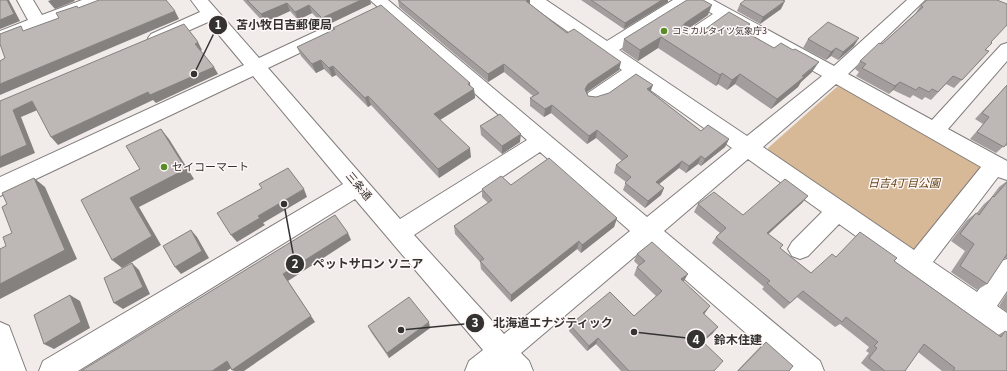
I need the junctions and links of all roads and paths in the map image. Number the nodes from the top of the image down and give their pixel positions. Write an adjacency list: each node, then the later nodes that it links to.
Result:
1 (25, 0): 10 (street)
2 (98, 0): 10 (street)
3 (535, 0): 16 (street)
4 (685, 0): 16 (street)
5 (701, 0): 9 (street)
6 (917, 0): 19 (street)
7 (383, 5): 22 (street)
8 (205, 7): 14 (street); 17 (street, 三条通)
9 (724, 13): 13 (street); 19 (street)
10 (38, 23): 12 (street)
11 (342, 26): 17 (street)
12 (0, 37)
13 (689, 38)
14 (138, 46)
15 (1007, 49): 21 (street)
16 (606, 50): 18 (street)
17 (256, 66): 25 (street, 三条通); 26 (street)
18 (635, 70): 20 (street); 23 (street)
19 (834, 75): 21 (street); 23 (street)
20 (595, 98)
21 (935, 130): 24 (street)
22 (542, 140): 28 (street); 29 (street)
23 (746, 148): 27 (street); 28 (street)
24 (1001, 168): 31 (street)
25 (358, 186): 29 (street, 三条通); 38 (street)
26 (0, 187)
27 (837, 211): 30 (street); 31 (street)
28 (647, 231): 36 (street); 41 (street)
29 (398, 233): 36 (street, 三条通)
30 (800, 249)
31 (916, 265): 33 (street)
32 (1007, 270): 33 (street)
33 (980, 309): 34 (street)
34 (1007, 328)
35 (0, 335): 37 (street)
36 (503, 352): 39 (street); 40 (street, 三条通)
37 (12, 371)
38 (53, 371)
39 (480, 371)
40 (519, 371)
41 (810, 371)

